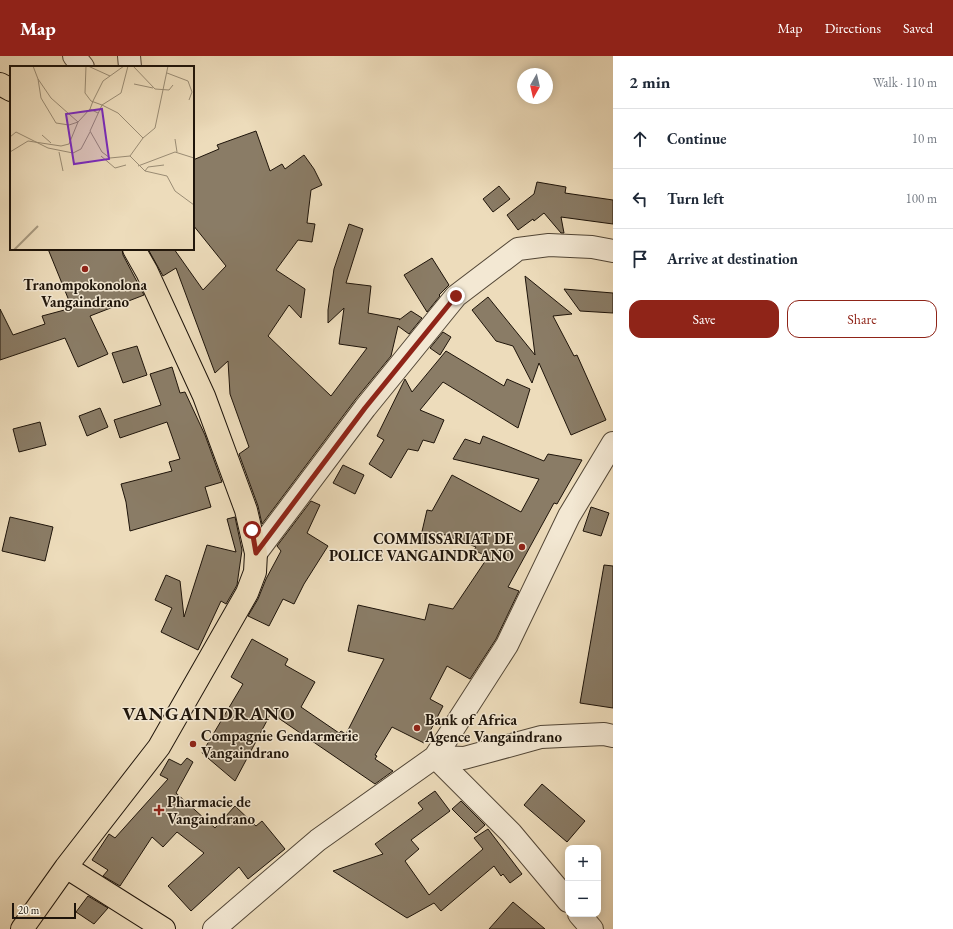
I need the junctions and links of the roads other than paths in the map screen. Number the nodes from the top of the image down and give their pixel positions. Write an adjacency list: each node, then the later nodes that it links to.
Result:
1 (74, 56): 3 (street)
2 (129, 56): 4 (street)
3 (82, 66)
4 (130, 66)
5 (0, 84): 6 (main road)
6 (10, 89)
7 (135, 250): 10 (main road)
8 (613, 251): 10 (street)
9 (613, 443): 12 (street)
10 (256, 553): 13 (main road)
11 (613, 736): 12 (street)
12 (435, 757): 14 (street); 18 (street)
13 (66, 868): 16 (main road); 17 (main road)
14 (565, 897)
15 (582, 917): 19 (street)
16 (22, 929)
17 (164, 929)
18 (214, 929)
19 (592, 929)

